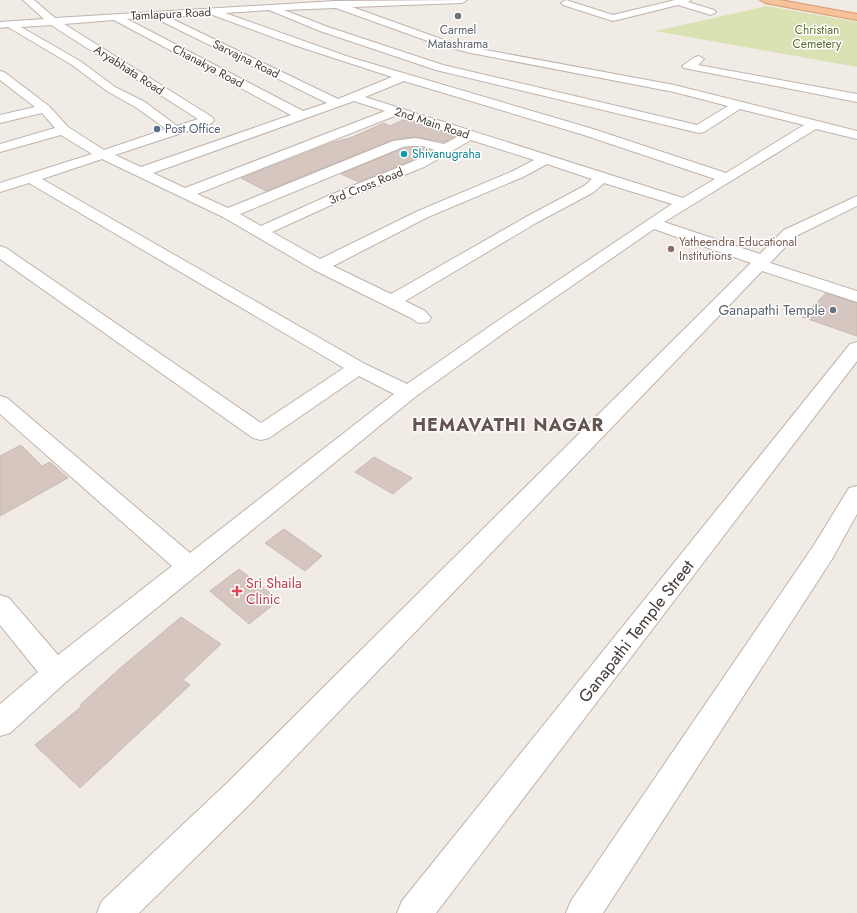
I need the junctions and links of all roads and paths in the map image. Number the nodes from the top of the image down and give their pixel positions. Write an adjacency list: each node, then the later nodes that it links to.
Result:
1 (28, 0): 24 (street, Aryabhata Road)
2 (215, 0): 16 (street)
3 (288, 0): 13 (street)
4 (447, 0): 5 (street, Tamlapura Road); 9 (street, Tamlapura Road)
5 (462, 0)
6 (765, 0): 23 (main road)
7 (788, 0): 19 (main road)
8 (680, 1): 15 (street); 18 (street)
9 (334, 3): 14 (street, Tamlapura Road); 32 (street)
10 (566, 3): 15 (street)
11 (629, 4): 15 (street)
12 (128, 6): 20 (street)
13 (253, 8): 14 (street, Tamlapura Road); 16 (street, Tamlapura Road)
14 (272, 8): 32 (street)
15 (648, 9)
16 (234, 10): 17 (street, Tamlapura Road)
17 (212, 11): 21 (street, Tamlapura Road); 28 (street)
18 (711, 12)
19 (857, 13)
20 (144, 15): 21 (street, Tamlapura Road); 22 (street, Tamlapura Road)
21 (156, 15): 31 (street, Sarvajna Road)
22 (114, 17): 24 (street, Tamlapura Road); 35 (street, Chanakya Road)
23 (857, 17)
24 (51, 20): 25 (street, Tamlapura Road); 39 (street, Aryabhata Road)
25 (5, 24): 39 (street)
26 (699, 59): 30 (street)
27 (0, 74): 33 (street)
28 (401, 78): 29 (street); 49 (street)
29 (354, 97): 31 (street); 34 (street, 2nd Main Road)
30 (857, 98)
31 (337, 103): 35 (street)
32 (739, 105): 37 (street)
33 (45, 109): 36 (street); 38 (street)
34 (396, 111): 40 (street, 2nd Main Road); 51 (street)
35 (301, 115): 46 (street)
36 (0, 119)
37 (815, 124): 41 (street); 49 (street)
38 (63, 130): 42 (street); 44 (street)
39 (175, 130): 44 (street)
40 (470, 135): 43 (street, 3rd Cross Road); 45 (street, 2nd Main Road)
41 (857, 135)
42 (0, 148)
43 (445, 148): 54 (street); 56 (street, 3rd Cross Road)
44 (102, 154): 46 (street); 47 (street)
45 (545, 160): 48 (street, 2nd Main Road); 59 (street)
46 (142, 172): 51 (street)
47 (30, 178): 50 (street); 64 (street)
48 (602, 178): 52 (street, 2nd Main Road); 61 (street)
49 (727, 178): 52 (street)
50 (0, 188)
51 (185, 193): 54 (street)
52 (684, 203): 55 (street)
53 (854, 204): 58 (street)
54 (228, 214): 56 (street)
55 (652, 223): 58 (street); 65 (street)
56 (260, 232): 59 (street)
57 (0, 251): 64 (street)
58 (761, 263): 60 (street); 72 (street)
59 (320, 266): 61 (street)
60 (857, 297)
61 (392, 301): 62 (street)
62 (422, 318)
63 (857, 348): 73 (street, Ganapathi Temple Street)
64 (358, 368): 65 (street)
65 (408, 393): 68 (street)
66 (0, 403): 68 (street)
67 (857, 494): 74 (street)
68 (190, 567): 70 (street)
69 (0, 606): 70 (street)
70 (56, 673): 71 (street)
71 (0, 722)
72 (114, 913)
73 (414, 913)
74 (583, 913)

